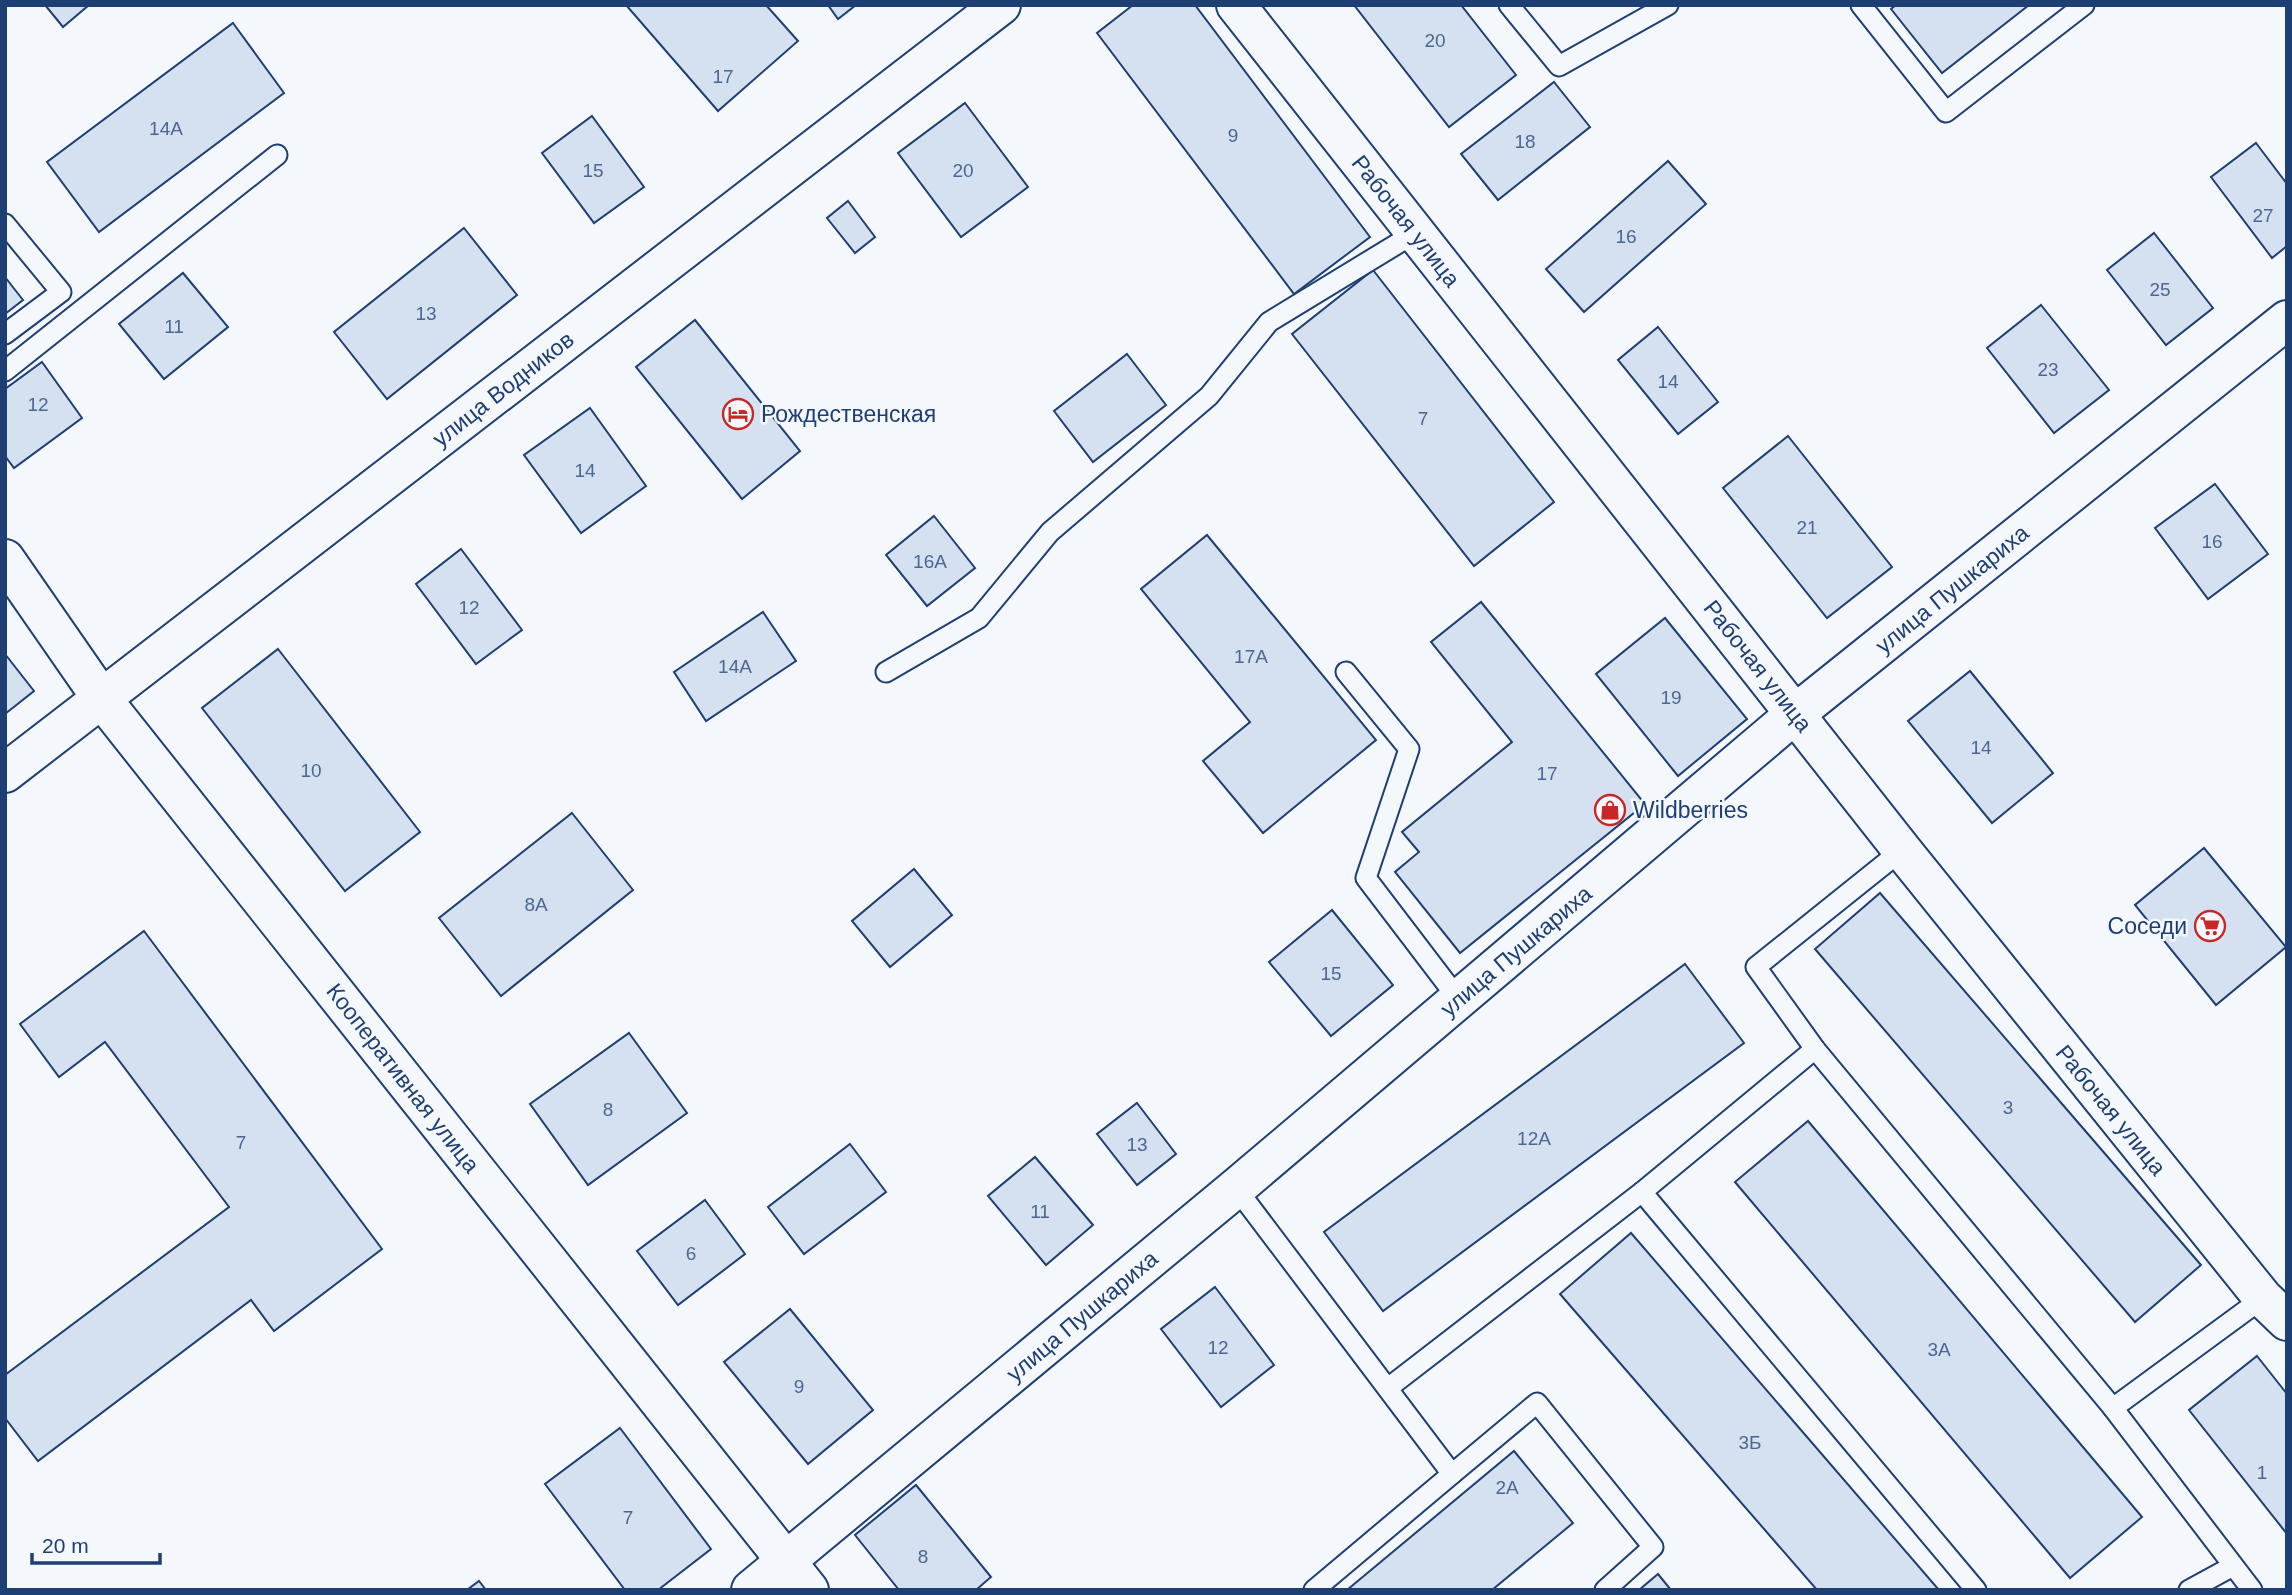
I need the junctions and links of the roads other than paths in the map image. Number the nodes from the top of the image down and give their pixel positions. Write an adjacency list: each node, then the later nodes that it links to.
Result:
1 (1236, 5): 9 (street, Рабочая улица)
2 (1509, 5): 3 (lane)
3 (1668, 5)
4 (1861, 5): 5 (lane)
5 (2084, 5)
6 (983, 11): 16 (street, улица Водников)
7 (277, 156): 12 (lane)
8 (5, 224): 11 (lane)
9 (1415, 233): 14 (lane); 17 (street, Рабочая улица)
10 (2287, 320): 17 (street, улица Пушкариха)
11 (5, 334)
12 (5, 372)
13 (5, 559): 16 (street, Кооперативная улица)
14 (886, 672)
15 (1346, 672): 20 (lane)
16 (102, 699): 18 (street, улица Водников); 29 (street, Кооперативная улица)
17 (1795, 714): 19 (street, Рабочая улица); 20 (street, улица Пушкариха)
18 (5, 773)
19 (1902, 850): 21 (lane); 24 (street, Рабочая улица)
20 (1459, 1000): 22 (street, улица Пушкариха)
21 (1815, 1049): 23 (lane); 26 (lane)
22 (1236, 1188): 25 (lane); 29 (street, улица Пушкариха)
23 (1642, 1192): 25 (lane); 33 (lane)
24 (2275, 1309): 26 (lane)
25 (1388, 1388): 27 (lane)
26 (2113, 1408): 28 (lane)
27 (1451, 1474): 31 (lane); 32 (lane)
28 (2234, 1566): 34 (lane); 35 (lane)
29 (797, 1575): 30 (street, улица Пушкариха)
30 (751, 1590)
31 (1314, 1590)
32 (1605, 1590)
33 (1976, 1590)
34 (2189, 1590)
35 (2252, 1590)

